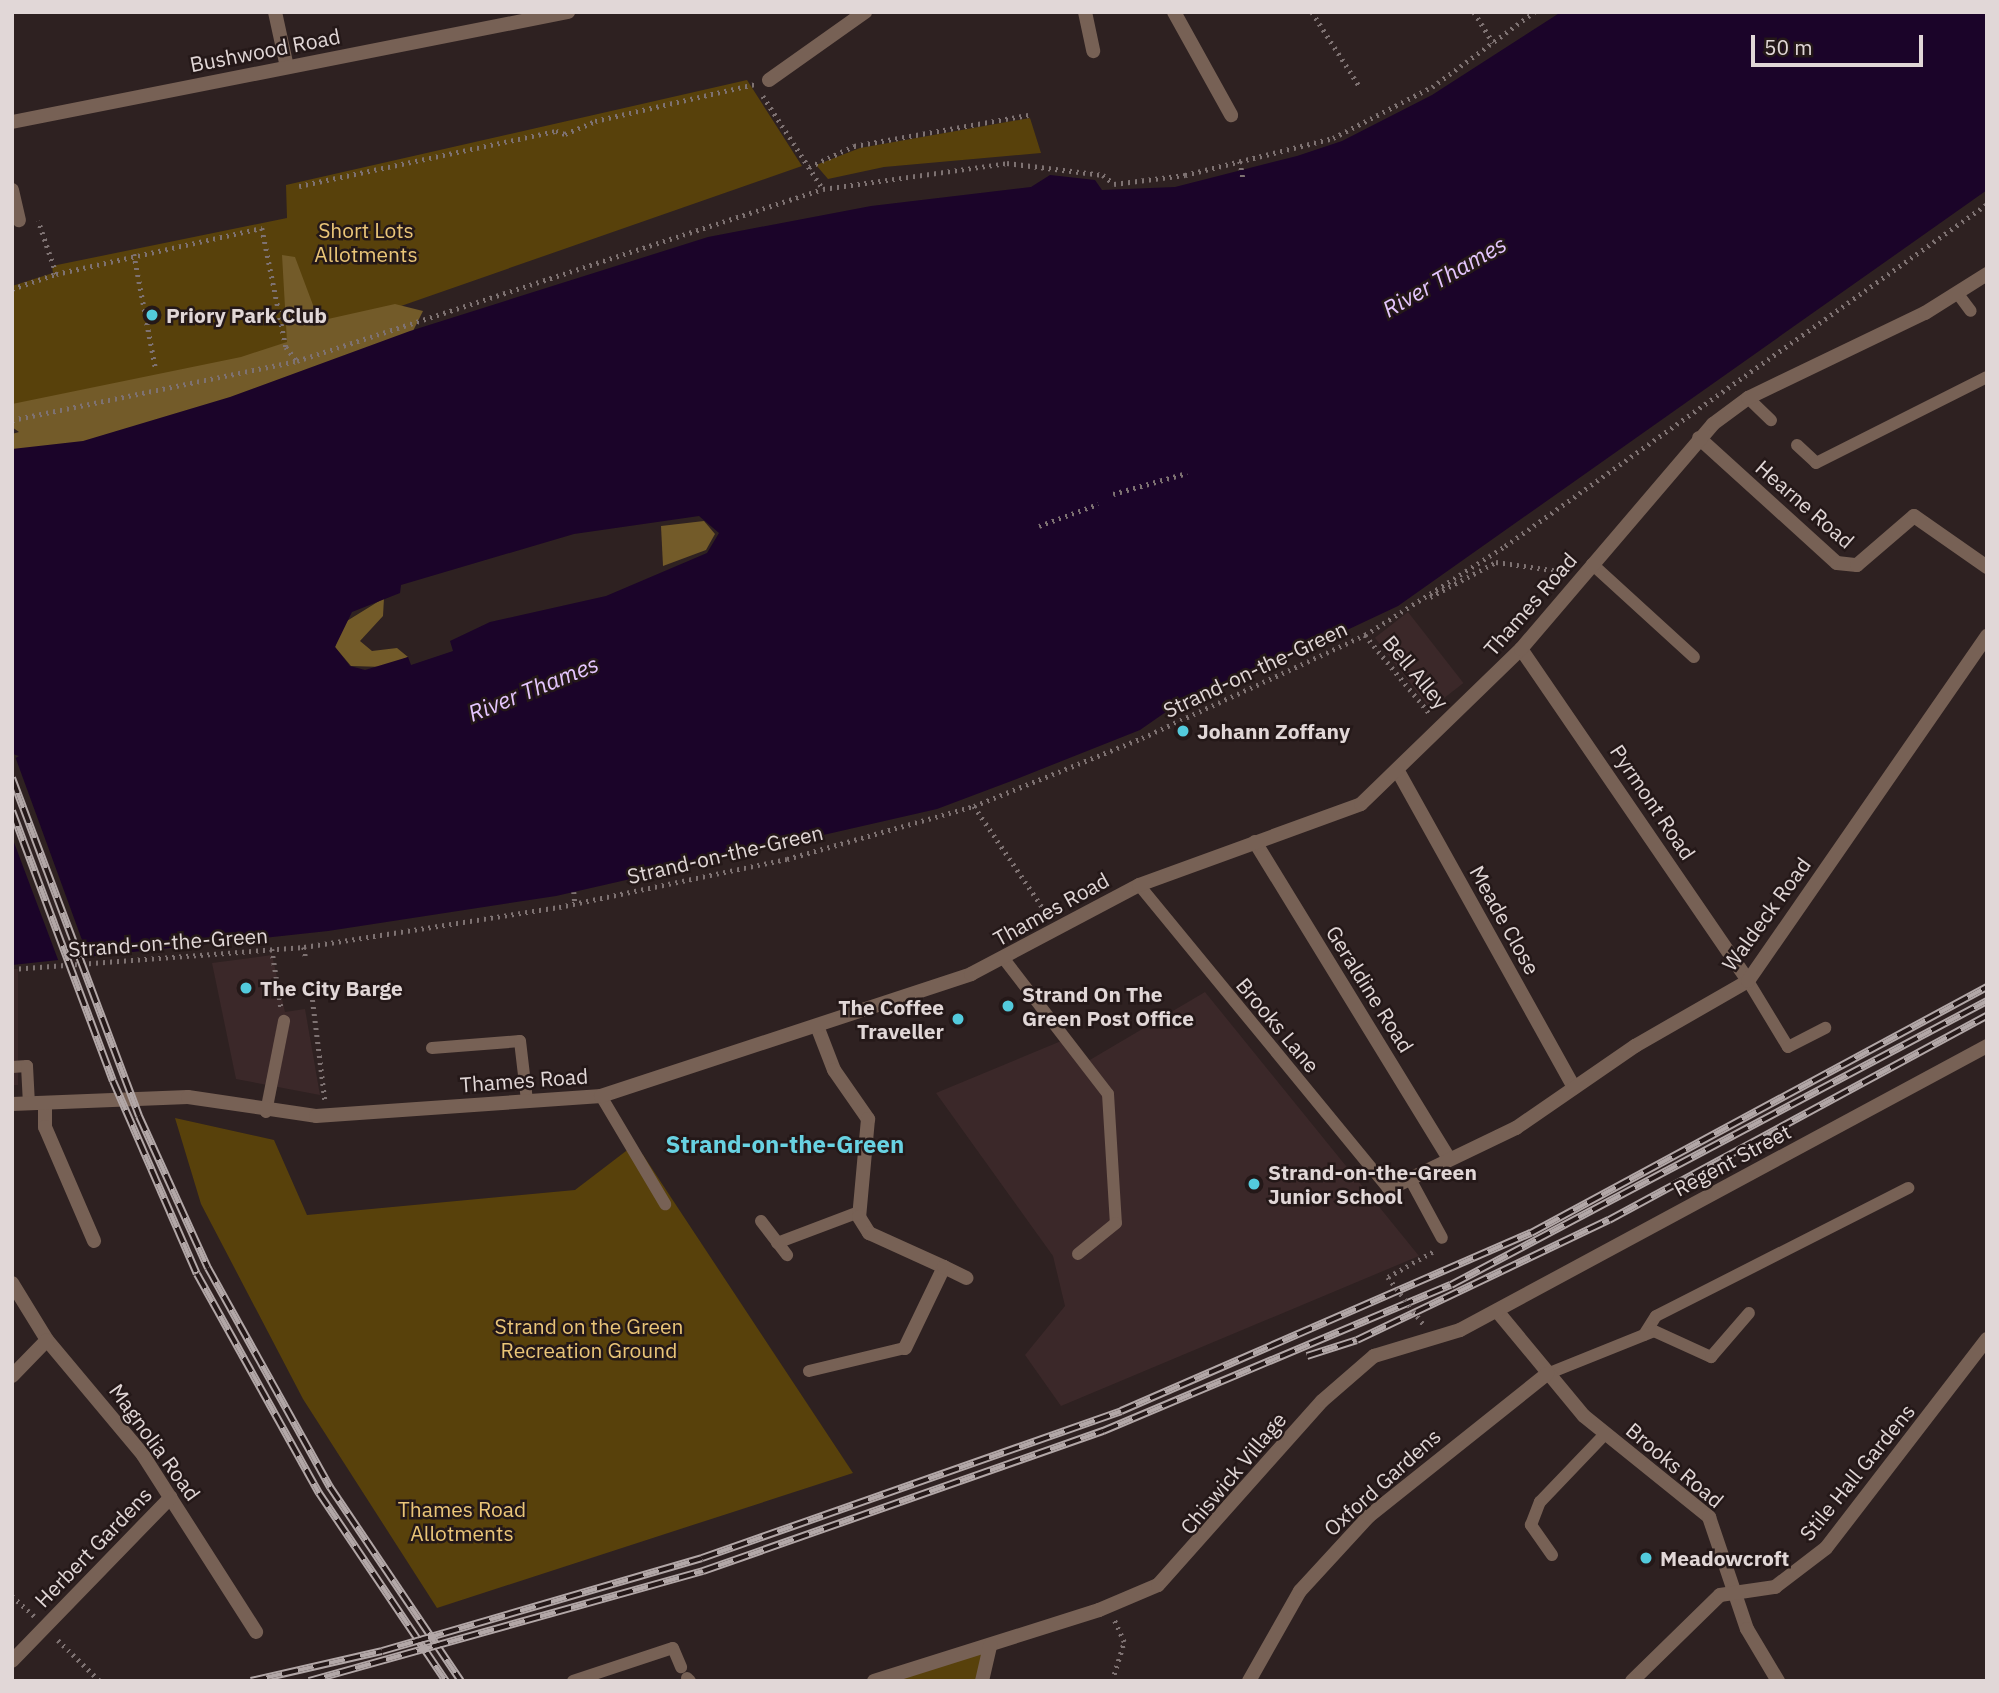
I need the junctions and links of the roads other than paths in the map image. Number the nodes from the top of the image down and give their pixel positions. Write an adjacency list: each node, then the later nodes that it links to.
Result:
1 (275, 12): 7 (street)
2 (568, 12): 7 (street, Bushwood Road)
3 (865, 12): 8 (street)
4 (1085, 12): 6 (street)
5 (1174, 12): 9 (street)
6 (1093, 51)
7 (287, 67): 10 (street, Bushwood Road)
8 (763, 82)
9 (1231, 115)
10 (12, 121)
11 (12, 190): 12 (street)
12 (19, 214)
13 (1987, 274): 14 (street, Thames Road)
14 (1958, 294): 15 (lane); 17 (street, Thames Road)
15 (1971, 312)
16 (1987, 377): 20 (lane)
17 (1748, 398): 18 (lane); 19 (street, Thames Road)
18 (1771, 420)
19 (1699, 438): 21 (street, Thames Road); 22 (street, Hearne Road)
20 (1797, 445)
21 (1592, 564): 24 (street, Thames Road); 25 (lane)
22 (1987, 567)
23 (1987, 636): 30 (street, Waldeck Road)
24 (1521, 649): 26 (street, Thames Road); 30 (street, Pyrmont Road)
25 (1694, 657)
26 (1399, 773): 27 (street, Thames Road); 37 (street, Meade Close)
27 (1255, 842): 28 (street, Thames Road); 44 (street, Geraldine Road)
28 (1139, 885): 29 (street, Thames Road); 47 (lane, Brooks Lane)
29 (1004, 959): 32 (street, Thames Road); 54 (lane)
30 (1748, 981): 33 (lane); 37 (street, Waldeck Road)
31 (284, 1021): 43 (lane)
32 (817, 1026): 38 (street, Thames Road); 49 (street)
33 (1825, 1028)
34 (1987, 1046): 59 (street, Regent Street)
35 (432, 1048): 39 (lane)
36 (12, 1067): 40 (lane)
37 (1574, 1088): 44 (street, Waldeck Road)
38 (601, 1096): 39 (street, Thames Road); 48 (lane)
39 (527, 1101): 43 (street, Thames Road)
40 (29, 1103): 41 (street, Thames Road); 42 (street, Thames Road)
41 (45, 1103): 43 (street, Thames Road); 52 (street)
42 (12, 1104)
43 (266, 1112)
44 (1450, 1158): 45 (street, Waldeck Road)
45 (1409, 1177): 47 (street, Waldeck Road); 51 (lane)
46 (1908, 1188): 61 (lane)
47 (1389, 1189)
48 (666, 1204)
49 (859, 1212): 53 (lane); 56 (street)
50 (761, 1222): 53 (lane)
51 (1442, 1238)
52 (94, 1241)
53 (777, 1243): 55 (lane)
54 (1078, 1254)
55 (787, 1255)
56 (944, 1267): 57 (street); 64 (street)
57 (967, 1278)
58 (12, 1283): 63 (street, Magnolia Road)
59 (1497, 1311): 66 (street, Brooks Road); 73 (street, Chiswick Village)
60 (1749, 1313): 61 (lane)
61 (1644, 1335): 66 (lane)
62 (1987, 1339): 71 (street, Stile Hall Gardens)
63 (47, 1340): 67 (street); 69 (street, Magnolia Road)
64 (905, 1348): 65 (lane)
65 (809, 1371)
66 (1547, 1374): 68 (street, Brooks Road); 79 (street, Oxford Gardens)
67 (12, 1376)
68 (1605, 1434): 70 (lane); 71 (street, Brooks Road)
69 (171, 1497): 72 (street, Magnolia Road); 74 (street, Herbert Gardens)
70 (1552, 1555)
71 (1734, 1591): 80 (street); 81 (street, Brooks Road)
72 (256, 1632)
73 (990, 1645): 77 (street, Chiswick Village); 78 (street)
74 (12, 1661)
75 (686, 1675): 76 (lane)
76 (573, 1681)
77 (874, 1681)
78 (982, 1681)
79 (1250, 1681)
80 (1632, 1681)
81 (1778, 1681)

